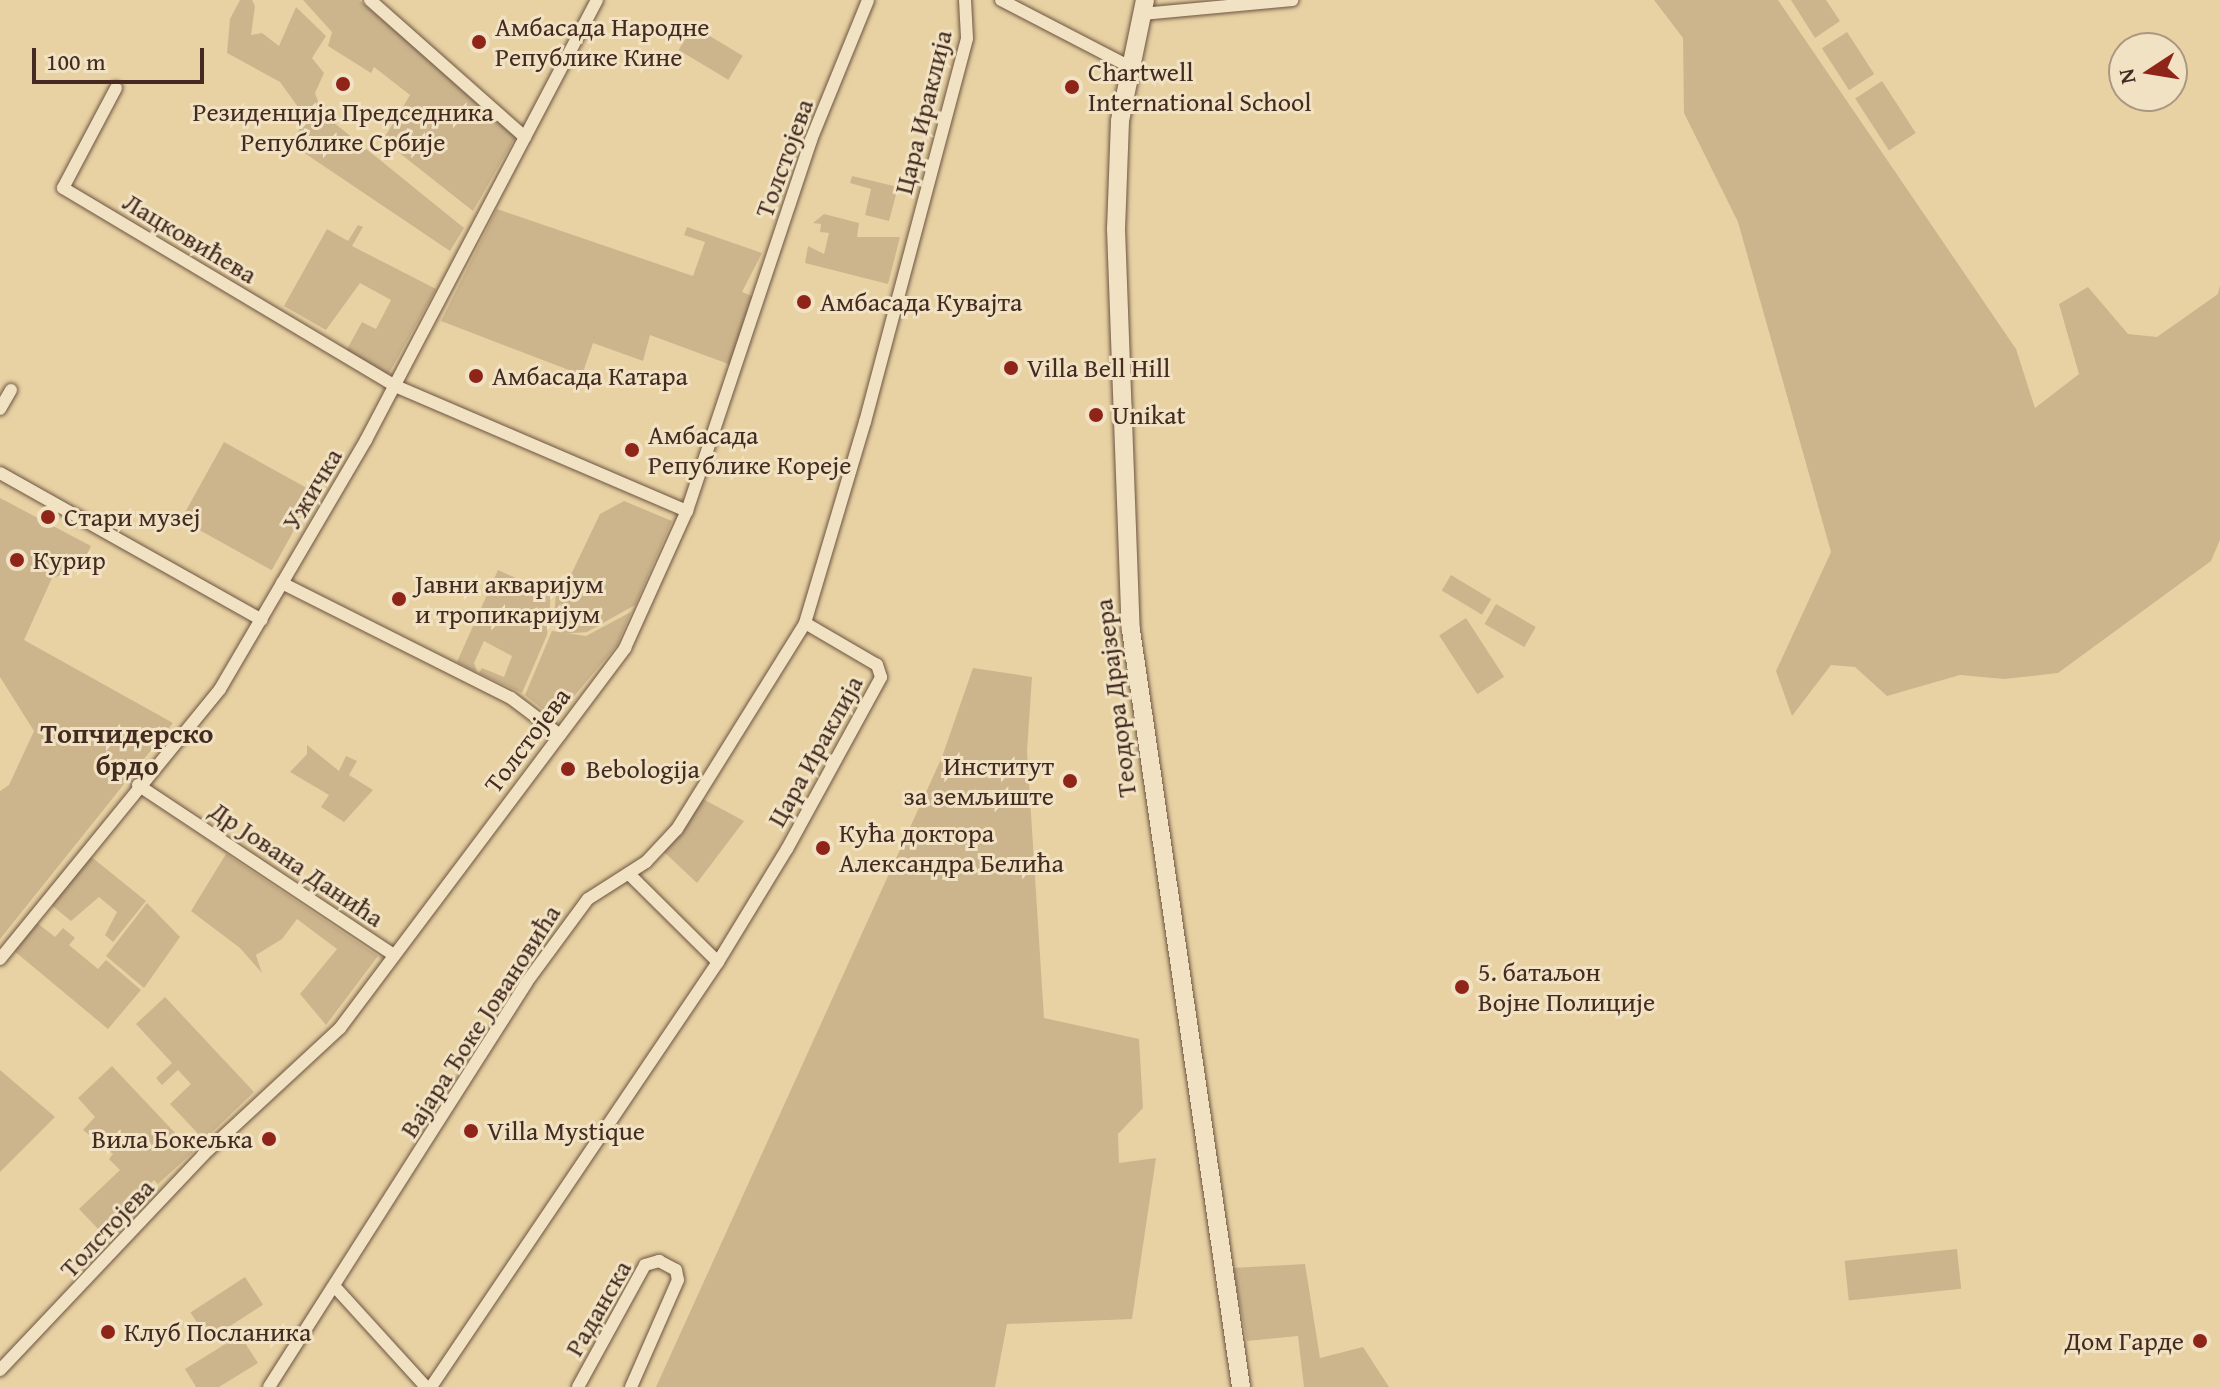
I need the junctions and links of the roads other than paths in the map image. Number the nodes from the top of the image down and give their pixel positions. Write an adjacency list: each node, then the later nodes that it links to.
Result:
1 (370, 0): 10 (street)
2 (597, 0): 10 (street, Ужичка)
3 (868, 0): 15 (street, Толстојева)
4 (965, 0): 18 (street, Цара Ираклија)
5 (1001, 0): 8 (street)
6 (1292, 0): 7 (street)
7 (1144, 7): 8 (main road, Теодора Драјзера)
8 (1130, 67): 31 (main road, Теодора Драјзера)
9 (116, 88): 11 (street, Лацковићева)
10 (525, 137): 11 (street, Ужичка)
11 (393, 385): 15 (street); 16 (street, Ужичка)
12 (11, 390): 13 (street)
13 (0, 409)
14 (0, 473): 17 (street)
15 (687, 511): 19 (street, Толстојева)
16 (282, 583): 17 (street, Ужичка); 19 (street)
17 (262, 620): 20 (street, Ужичка)
18 (805, 623): 21 (street, Вајара Ђоке Јовановића); 24 (street, Цара Ираклија)
19 (560, 735): 22 (street, Толстојева)
20 (138, 785): 22 (street, Др Јована Данића); 23 (street, Ужичка)
21 (629, 874): 24 (street); 25 (street, Вајара Ђоке Јовановића)
22 (391, 953): 26 (street, Толстојева)
23 (0, 959)
24 (718, 962): 28 (street, Цара Ираклија)
25 (335, 1287): 27 (street, Вајара Ђоке Јовановића); 28 (street)
26 (0, 1370)
27 (269, 1387)
28 (429, 1387)
29 (578, 1387): 30 (street, Раданска)
30 (631, 1387)
31 (1241, 1387)

